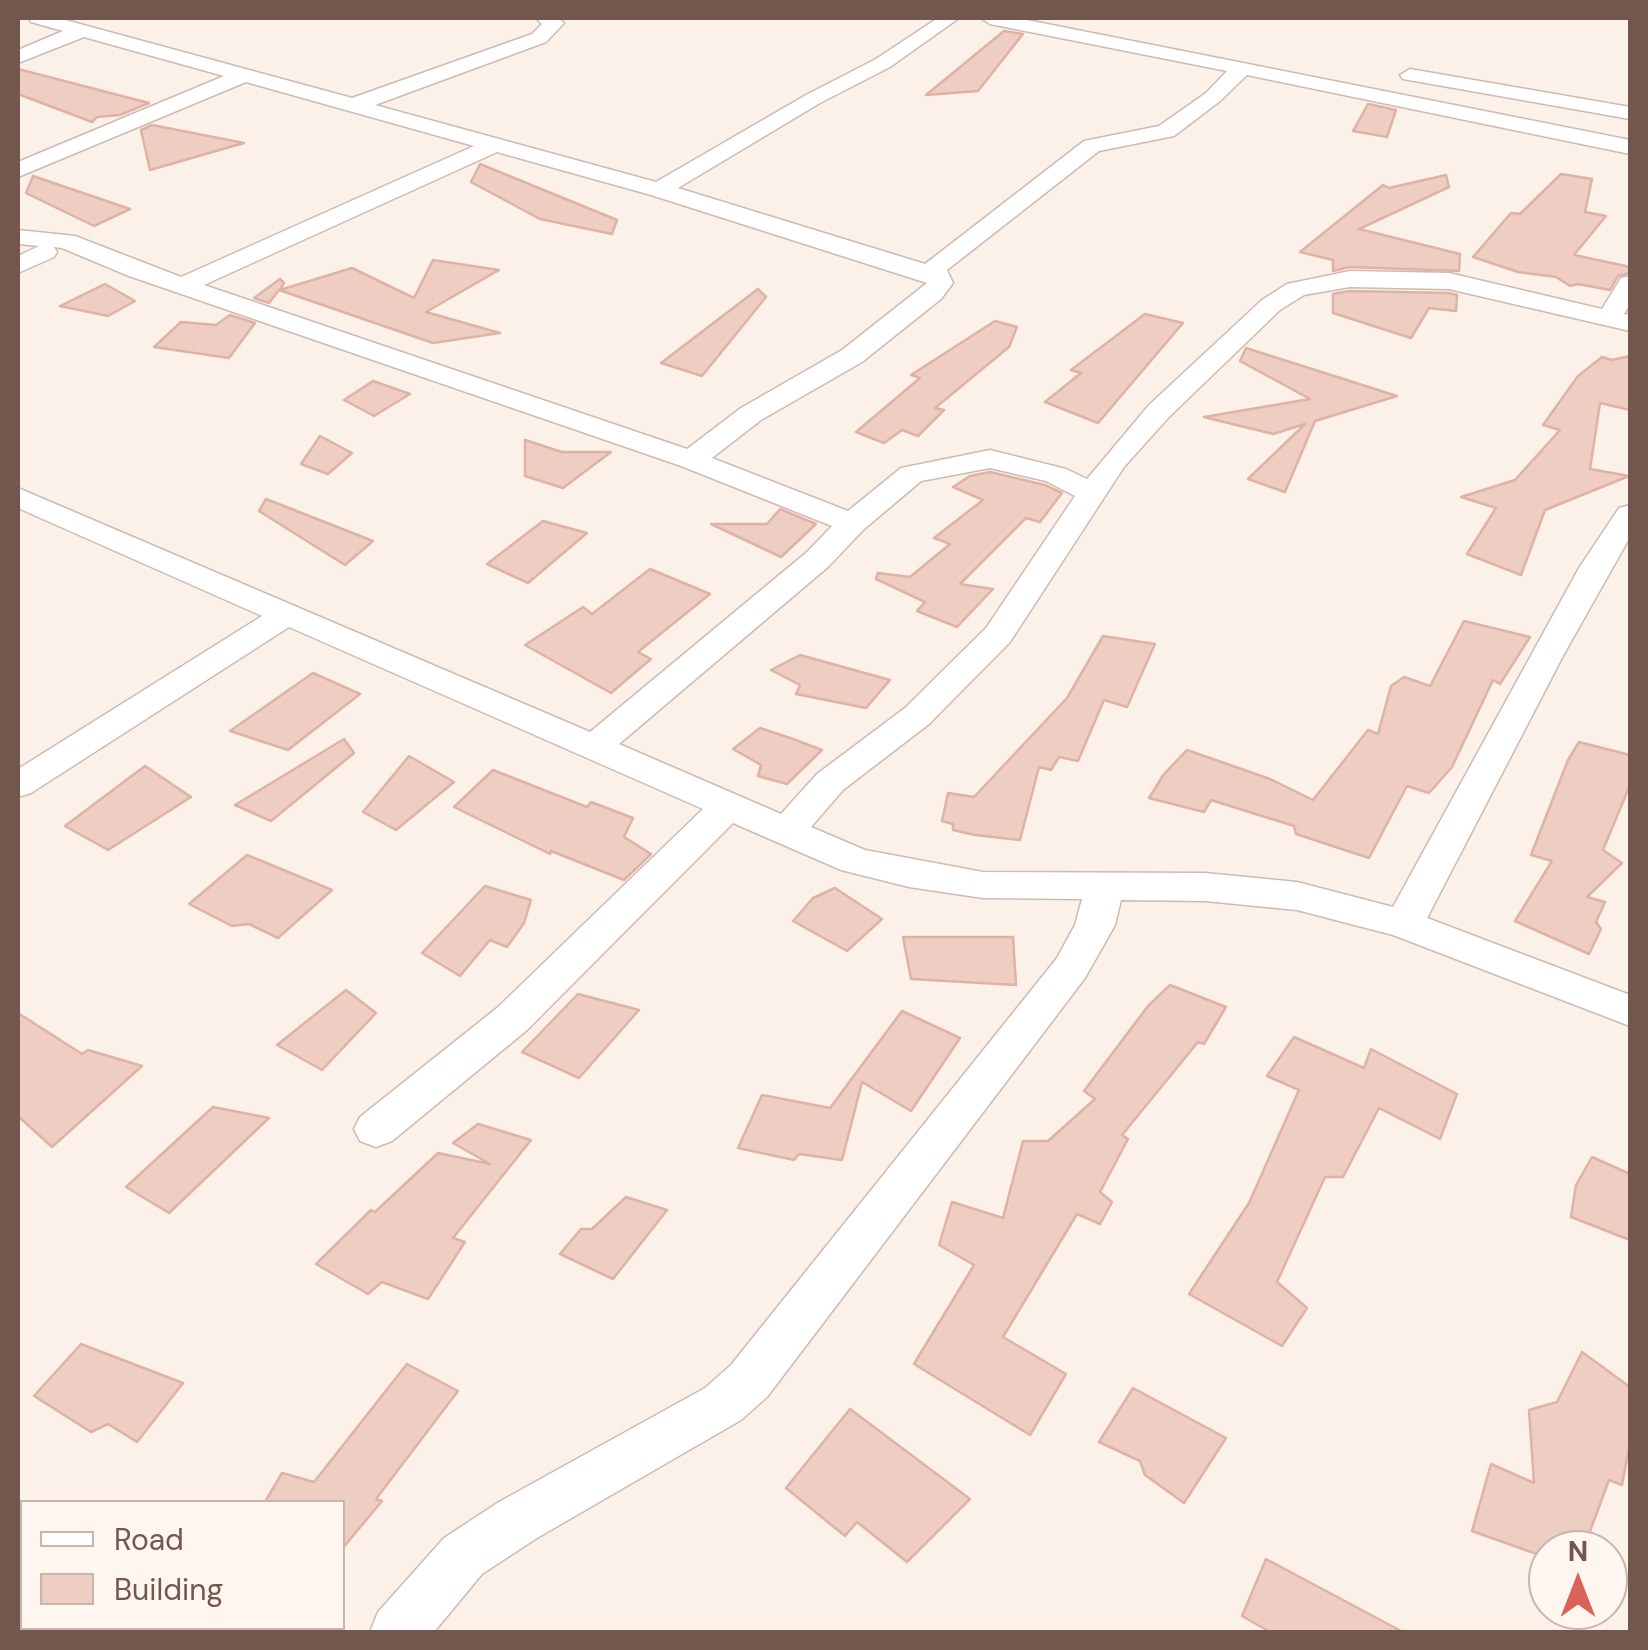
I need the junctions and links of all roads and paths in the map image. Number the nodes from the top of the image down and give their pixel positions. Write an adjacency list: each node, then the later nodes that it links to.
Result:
1 (38, 18): 5 (street)
2 (545, 18): 12 (street)
3 (950, 18): 17 (street)
4 (990, 18): 6 (street)
5 (83, 30): 7 (street); 11 (street)
6 (1184, 55): 8 (street); 9 (street)
7 (18, 56)
8 (1331, 62)
9 (1243, 67): 15 (street); 23 (street)
10 (1386, 71): 13 (street)
11 (242, 76): 12 (street); 16 (street)
12 (354, 105): 14 (street)
13 (1630, 113)
14 (496, 144): 17 (street); 25 (street)
15 (1630, 147)
16 (18, 170)
17 (659, 190): 23 (street)
18 (18, 237): 21 (street)
19 (18, 251): 20 (street)
20 (45, 252): 21 (street); 22 (street)
21 (98, 254): 25 (street)
22 (18, 266)
23 (930, 272): 27 (street)
24 (1630, 283): 26 (street)
25 (182, 286): 27 (street)
26 (1620, 320): 28 (street)
27 (691, 460): 31 (street)
28 (1092, 493): 31 (street); 36 (street)
29 (18, 497): 32 (street)
30 (1630, 514): 38 (street)
31 (852, 523): 33 (street)
32 (289, 613): 33 (street); 34 (street)
33 (594, 747): 35 (street)
34 (18, 785)
35 (727, 807): 36 (street); 40 (street)
36 (784, 832): 37 (street)
37 (1105, 886): 38 (street); 41 (street)
38 (1404, 924): 39 (street)
39 (1630, 1011)
40 (376, 1129)
41 (398, 1632)

